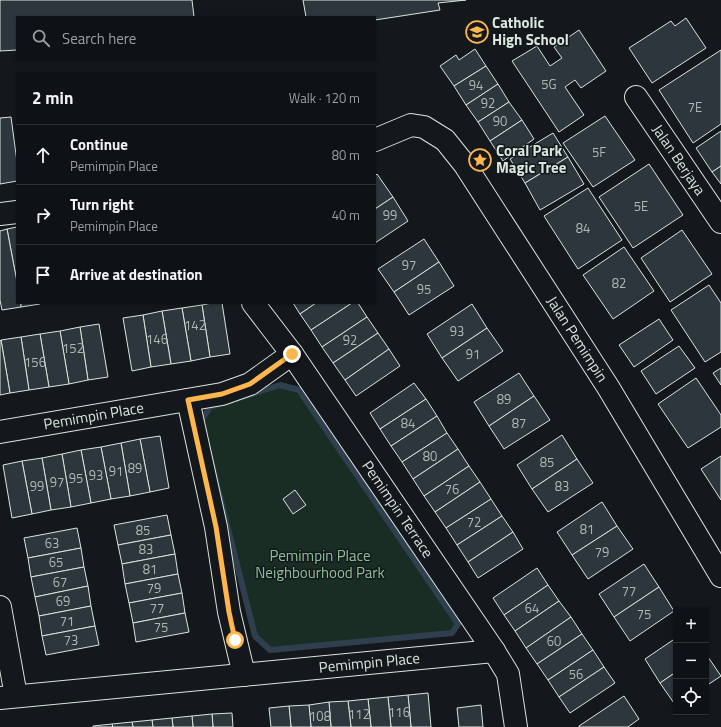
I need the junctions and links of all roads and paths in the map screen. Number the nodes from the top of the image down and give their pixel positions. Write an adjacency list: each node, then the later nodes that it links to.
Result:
1 (636, 96): 5 (street, Jalan Berjaya)
2 (376, 140): 10 (street, Jalan Pemimpin)
3 (16, 212): 4 (street)
4 (0, 214)
5 (721, 222)
6 (254, 304): 7 (street, Pemimpin Terrace)
7 (292, 354): 8 (street, Pemimpin Place); 12 (street, Pemimpin Terrace)
8 (188, 400): 9 (street, Pemimpin Place); 13 (street)
9 (0, 432)
10 (721, 576)
11 (0, 607): 14 (street, Pemimpin Place)
12 (494, 651): 13 (street, Pemimpin Place); 15 (street, Pemimpin Terrace)
13 (244, 675): 14 (street, Pemimpin Place)
14 (8, 697)
15 (516, 727)

